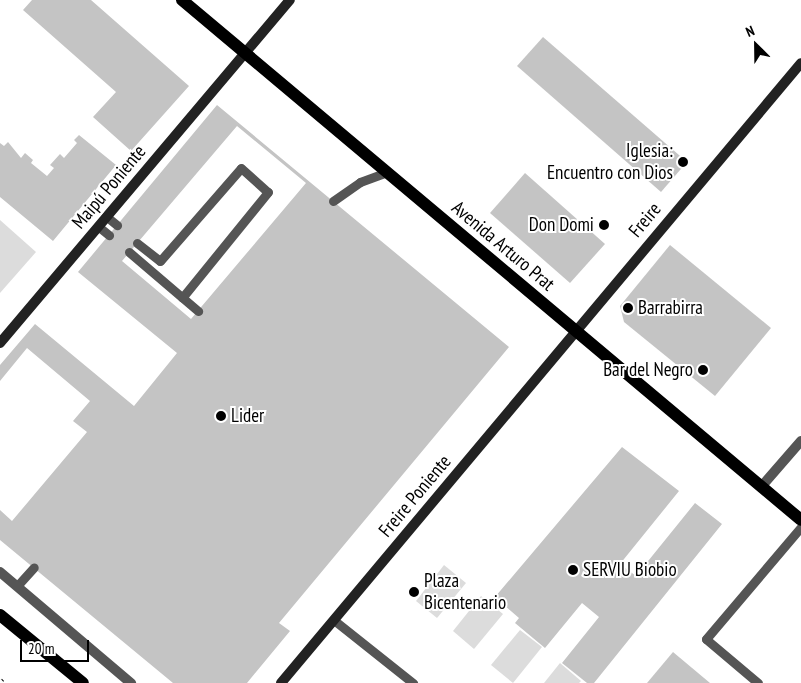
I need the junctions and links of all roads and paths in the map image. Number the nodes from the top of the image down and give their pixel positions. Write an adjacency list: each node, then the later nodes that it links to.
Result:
1 (182, 0): 3 (main road, Avenida Arturo Prat)
2 (290, 0): 3 (main road, Maipú Poniente)
3 (246, 53): 5 (main road, Avenida Arturo Prat); 7 (main road, Maipú Poniente)
4 (801, 63): 15 (main road, Freire)
5 (387, 172): 6 (lane); 15 (main road, Avenida Arturo Prat)
6 (333, 201)
7 (107, 217): 8 (lane); 9 (main road, Maipú Poniente)
8 (116, 225)
9 (99, 226): 10 (lane); 16 (main road, Maipú Poniente)
10 (109, 235)
11 (137, 243): 13 (lane)
12 (129, 252): 13 (lane)
13 (182, 298): 14 (lane)
14 (198, 311)
15 (574, 331): 18 (main road, Avenida Arturo Prat); 25 (main road, Freire Poniente)
16 (0, 343)
17 (801, 441): 18 (street)
18 (761, 487): 19 (main road, Avenida Arturo Prat)
19 (801, 520)
20 (801, 527): 30 (lane)
21 (34, 568): 23 (lane)
22 (0, 572): 23 (street)
23 (17, 586): 27 (street)
24 (0, 615): 26 (main road)
25 (335, 621): 28 (main road, Freire Poniente); 29 (lane)
26 (83, 683)
27 (131, 683)
28 (282, 683)
29 (414, 683)
30 (758, 683)

